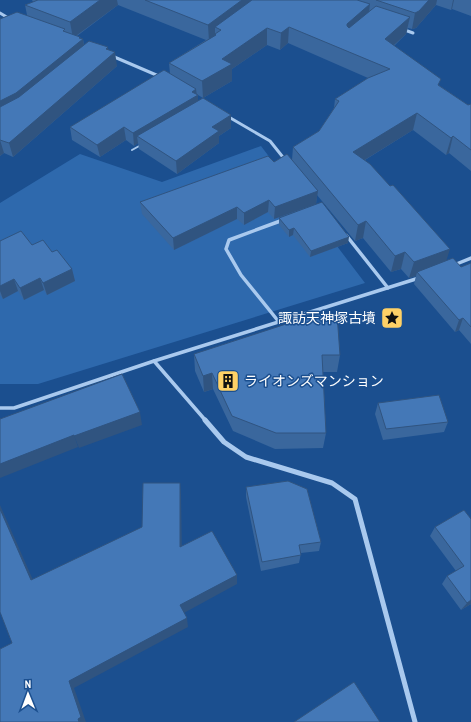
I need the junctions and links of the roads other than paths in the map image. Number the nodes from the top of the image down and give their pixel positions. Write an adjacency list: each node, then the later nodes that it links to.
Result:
1 (0, 13): 2 (street)
2 (15, 20)
3 (400, 29): 4 (street)
4 (413, 33)
5 (108, 55): 6 (street)
6 (164, 79)
7 (220, 112): 10 (street)
8 (144, 143): 9 (lane)
9 (132, 150)
10 (289, 164)
11 (286, 219): 17 (street)
12 (342, 230): 16 (street)
13 (471, 258): 14 (street)
14 (451, 266)
15 (425, 276): 16 (street)
16 (388, 288): 17 (street)
17 (279, 322): 18 (street)
18 (154, 361): 19 (street); 20 (street)
19 (0, 408)
20 (415, 722)

